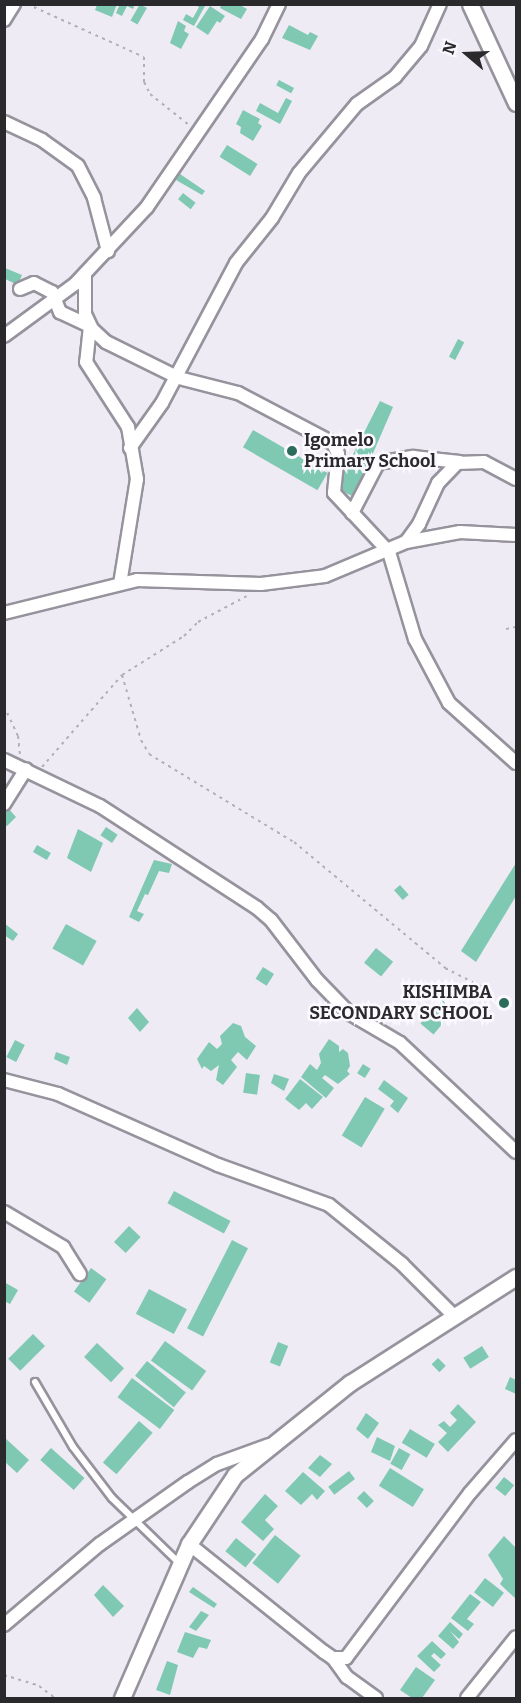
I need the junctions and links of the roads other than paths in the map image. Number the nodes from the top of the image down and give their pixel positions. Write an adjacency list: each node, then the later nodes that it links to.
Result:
1 (15, 4): 5 (street)
2 (279, 4): 8 (street)
3 (440, 4): 14 (street)
4 (470, 4): 6 (street)
5 (4, 20)
6 (516, 103)
7 (4, 122): 8 (street)
8 (108, 251): 9 (street)
9 (85, 274): 11 (street); 12 (street)
10 (20, 289): 11 (street)
11 (55, 300): 12 (street); 13 (street)
12 (90, 326): 14 (street); 15 (street)
13 (4, 336)
14 (176, 376): 15 (street); 18 (street)
15 (130, 447): 22 (street)
16 (460, 462): 17 (street); 18 (street); 20 (street)
17 (516, 479)
18 (352, 513): 21 (street)
19 (516, 535): 20 (street)
20 (406, 542): 21 (street)
21 (389, 552): 22 (street); 25 (street)
22 (120, 584): 23 (street)
23 (4, 613)
24 (4, 760): 26 (street)
25 (516, 763)
26 (27, 769): 27 (street); 29 (street)
27 (4, 804)
28 (4, 1080): 33 (street)
29 (516, 1152)
30 (4, 1212): 31 (street)
31 (80, 1274)
32 (516, 1276): 33 (street)
33 (455, 1317): 36 (street)
34 (35, 1382): 37 (lane)
35 (516, 1440): 42 (street)
36 (269, 1445): 37 (street); 38 (street)
37 (134, 1520): 39 (lane); 40 (street)
38 (189, 1544): 39 (street); 42 (street)
39 (180, 1564): 43 (street)
40 (4, 1625)
41 (516, 1637): 45 (street)
42 (333, 1658): 44 (street)
43 (122, 1698)
44 (376, 1698)
45 (467, 1698)

